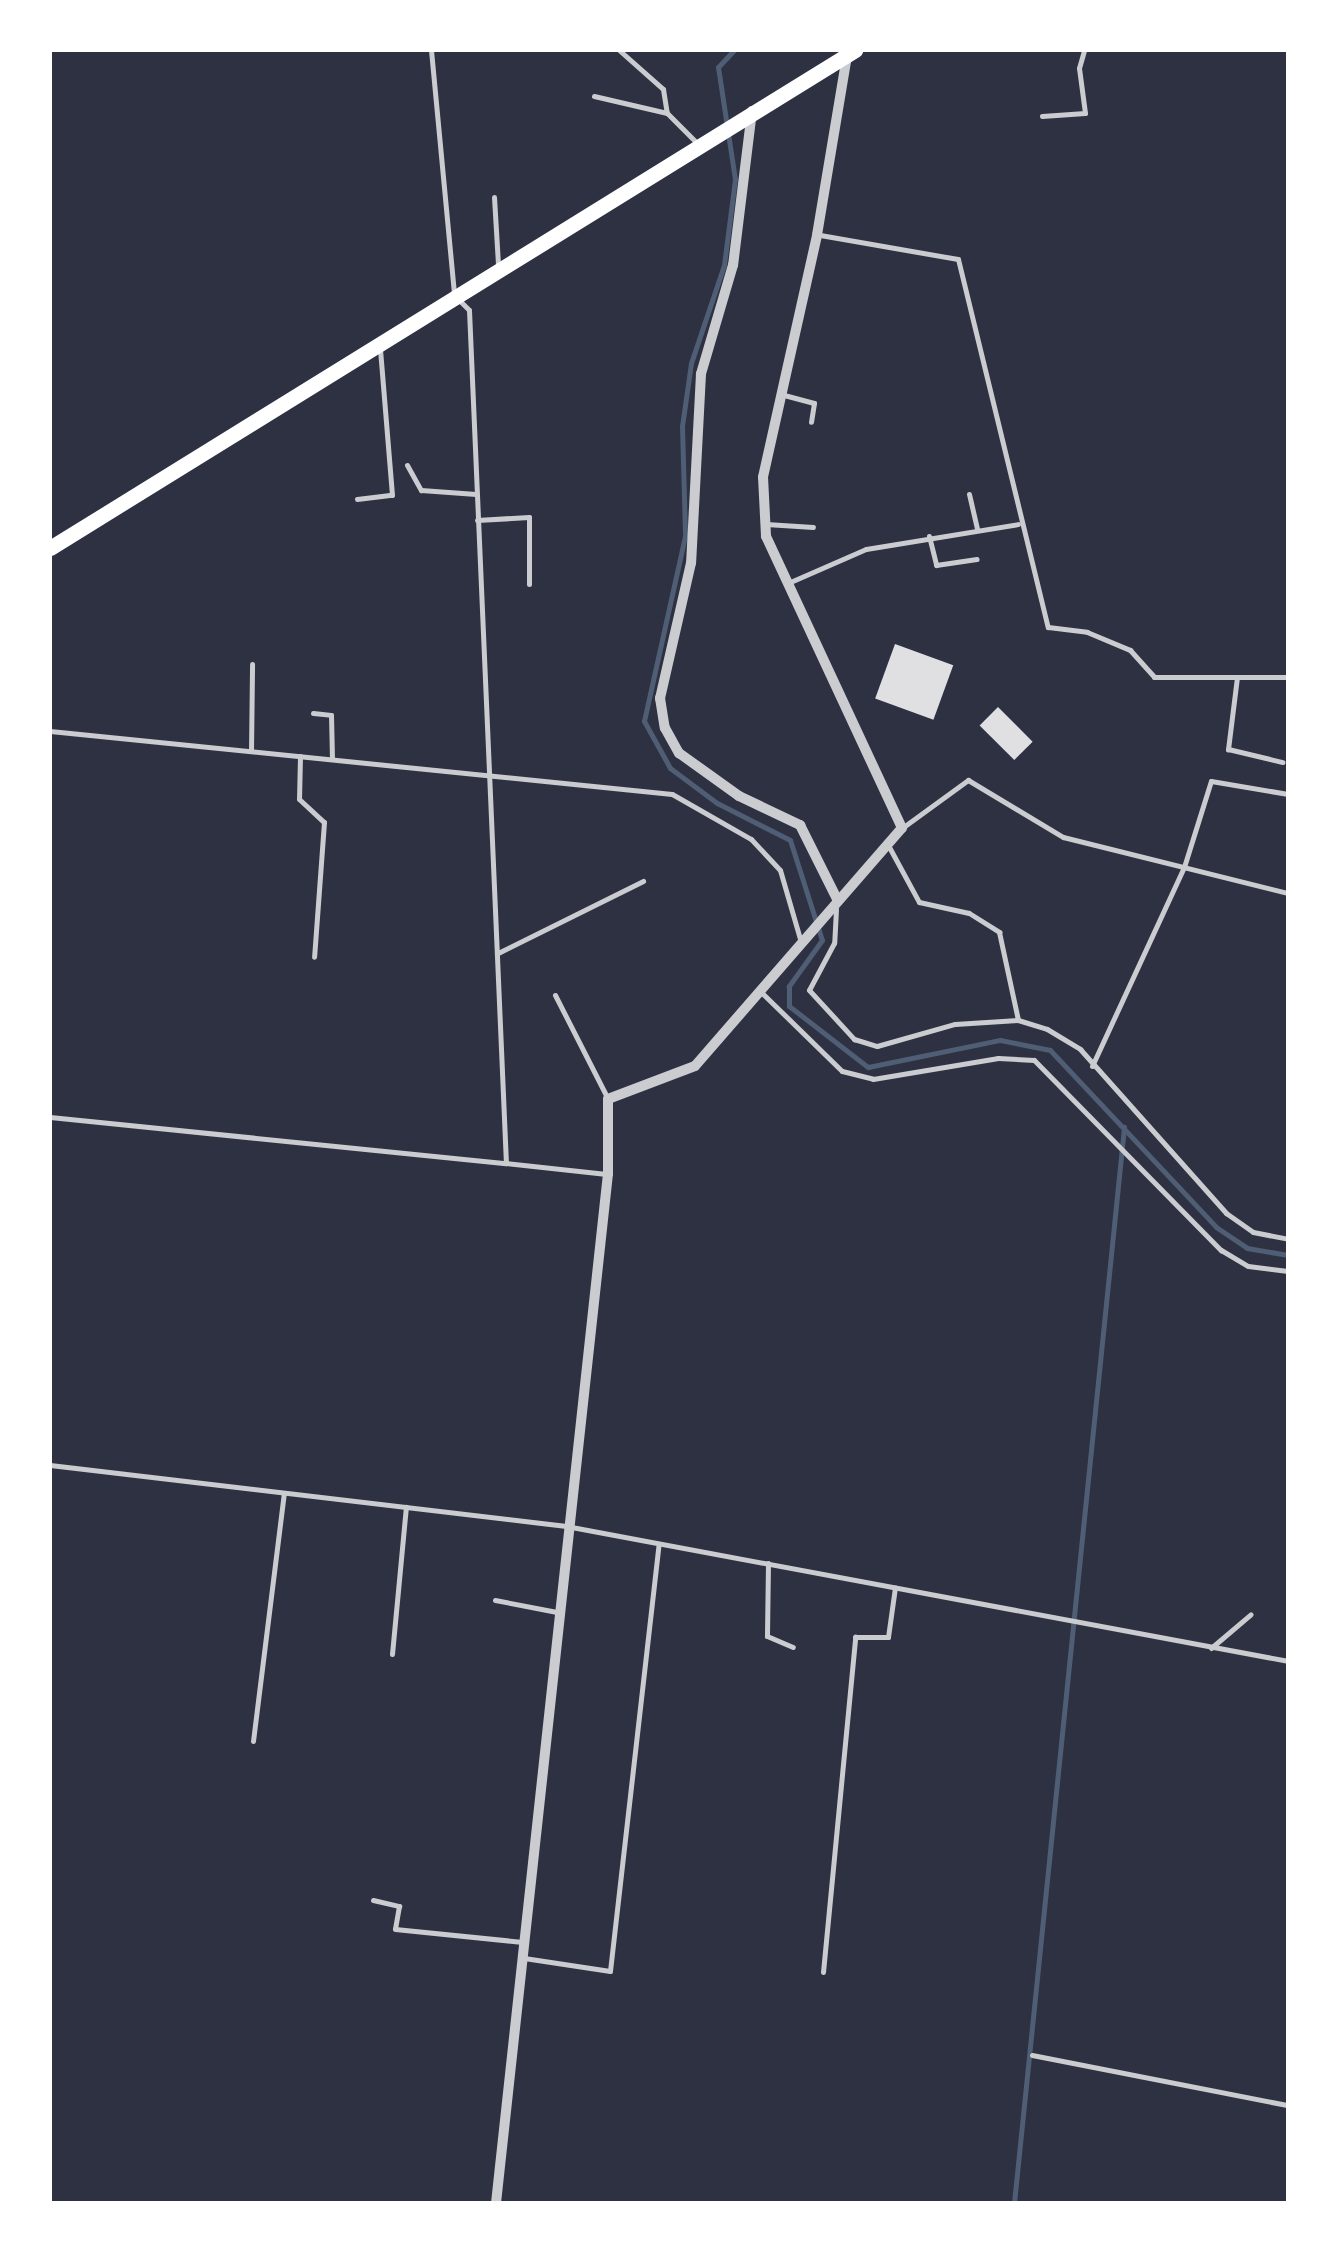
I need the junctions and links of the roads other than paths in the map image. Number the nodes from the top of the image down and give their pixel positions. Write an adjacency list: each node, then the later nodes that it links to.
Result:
1 (431, 50): 13 (lane)
2 (620, 50): 7 (lane)
3 (1084, 50): 8 (lane)
4 (851, 52): 6 (main road); 11 (street)
5 (594, 96): 7 (lane)
6 (753, 108): 9 (main road); 47 (street)
7 (667, 114): 9 (lane)
8 (1042, 116)
9 (697, 142): 12 (main road)
10 (494, 197): 12 (lane)
11 (817, 234): 15 (street); 23 (lane)
12 (498, 267): 13 (main road)
13 (454, 295): 14 (main road); 18 (lane)
14 (380, 342): 20 (lane); 27 (main road)
15 (781, 394): 16 (lane); 22 (street)
16 (811, 422)
17 (407, 465): 18 (lane)
18 (476, 494): 21 (lane)
19 (969, 494): 25 (lane)
20 (357, 499)
21 (478, 520): 30 (lane); 40 (lane)
22 (766, 524): 24 (lane); 29 (street)
23 (1018, 524): 25 (lane); 32 (lane)
24 (813, 527)
25 (977, 530): 26 (lane)
26 (929, 536): 28 (lane); 29 (lane)
27 (50, 548)
28 (977, 559)
29 (788, 583): 42 (street)
30 (529, 584)
31 (252, 664): 36 (lane)
32 (1237, 677): 33 (lane); 39 (lane)
33 (1288, 677)
34 (313, 713): 38 (lane)
35 (50, 731): 36 (lane)
36 (251, 752): 37 (lane)
37 (300, 756): 38 (lane); 50 (lane)
38 (332, 760): 40 (lane)
39 (1282, 762)
40 (488, 775): 48 (lane); 49 (lane)
41 (1288, 794): 44 (lane)
42 (902, 828): 43 (street); 44 (lane)
43 (888, 844): 47 (street); 53 (lane)
44 (1184, 867): 46 (lane); 54 (lane)
45 (642, 881): 49 (lane)
46 (1288, 893)
47 (837, 899): 48 (street); 53 (lane)
48 (800, 939): 51 (street)
49 (498, 952): 57 (lane)
50 (314, 957)
51 (759, 990): 55 (street); 60 (lane)
52 (555, 995): 55 (lane)
53 (1018, 1020): 54 (lane)
54 (1092, 1066): 59 (lane)
55 (608, 1099): 58 (street)
56 (50, 1117): 57 (lane)
57 (506, 1163): 58 (lane)
58 (608, 1174): 64 (street)
59 (1288, 1239)
60 (1288, 1272)
61 (50, 1465): 62 (lane)
62 (284, 1493): 63 (lane); 75 (lane)
63 (406, 1508): 64 (lane); 73 (lane)
64 (566, 1526): 65 (lane); 69 (street)
65 (659, 1544): 66 (lane); 78 (lane)
66 (768, 1564): 67 (lane); 71 (lane)
67 (895, 1587): 72 (lane); 79 (lane)
68 (495, 1600): 69 (lane)
69 (557, 1612): 77 (street)
70 (1251, 1614): 72 (lane)
71 (793, 1647)
72 (1210, 1648): 74 (lane)
73 (392, 1654)
74 (1288, 1660)
75 (253, 1741)
76 (373, 1900): 77 (lane)
77 (526, 1942): 78 (street)
78 (524, 1958): 82 (street)
79 (823, 1972)
80 (1032, 2056): 81 (lane)
81 (1288, 2105)
82 (496, 2203)

